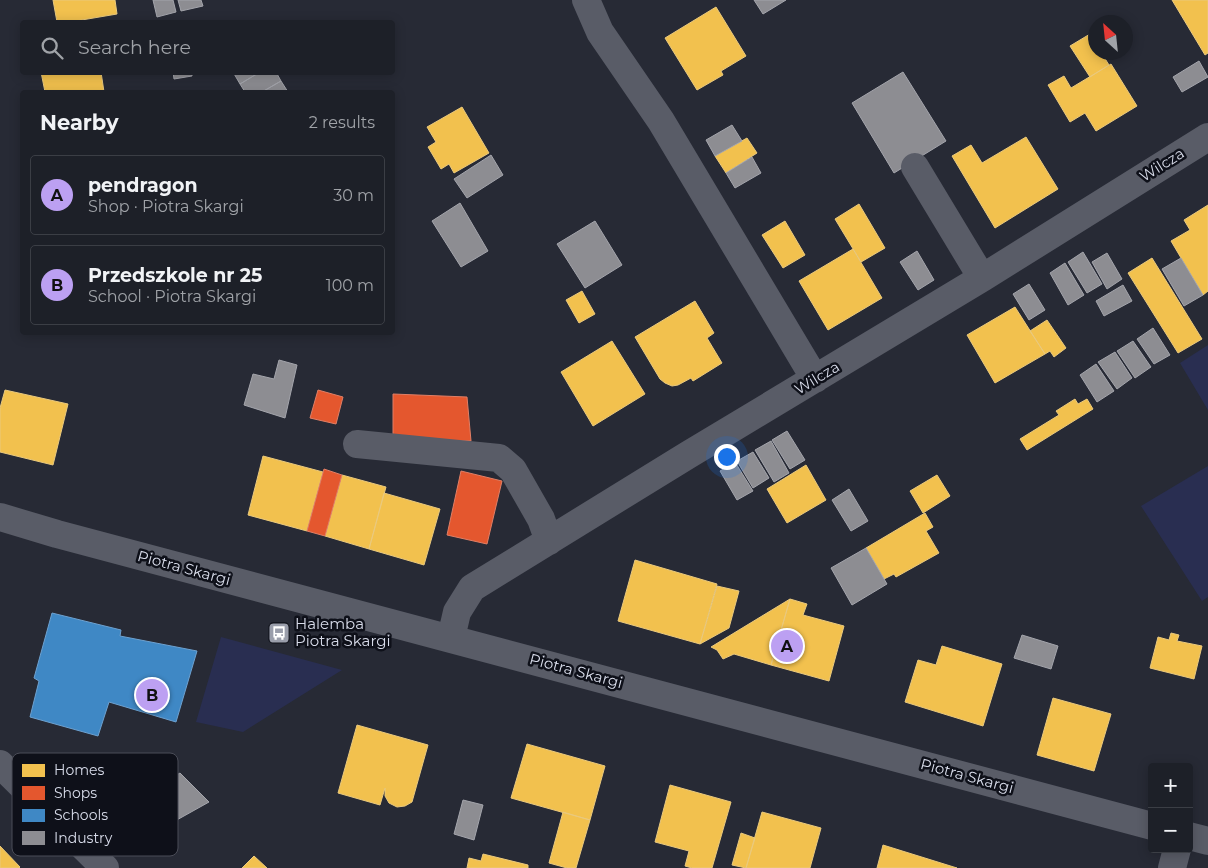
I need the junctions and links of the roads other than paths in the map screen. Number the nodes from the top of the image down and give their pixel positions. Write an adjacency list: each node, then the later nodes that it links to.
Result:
1 (586, 0): 5 (street)
2 (1208, 137): 4 (street, Wilcza)
3 (915, 167): 4 (street)
4 (982, 278): 5 (street, Wilcza)
5 (815, 379): 8 (street, Wilcza)
6 (357, 444): 8 (street)
7 (0, 517): 9 (street, Piotra Skargi)
8 (549, 542): 9 (street, Wilcza)
9 (451, 638): 12 (street, Piotra Skargi)
10 (0, 764): 11 (street)
11 (12, 776)
12 (1148, 825)
13 (1193, 837): 14 (street)
14 (1208, 841)
15 (1176, 853): 18 (street)
16 (93, 856): 17 (street)
17 (105, 868)
18 (1172, 868)

